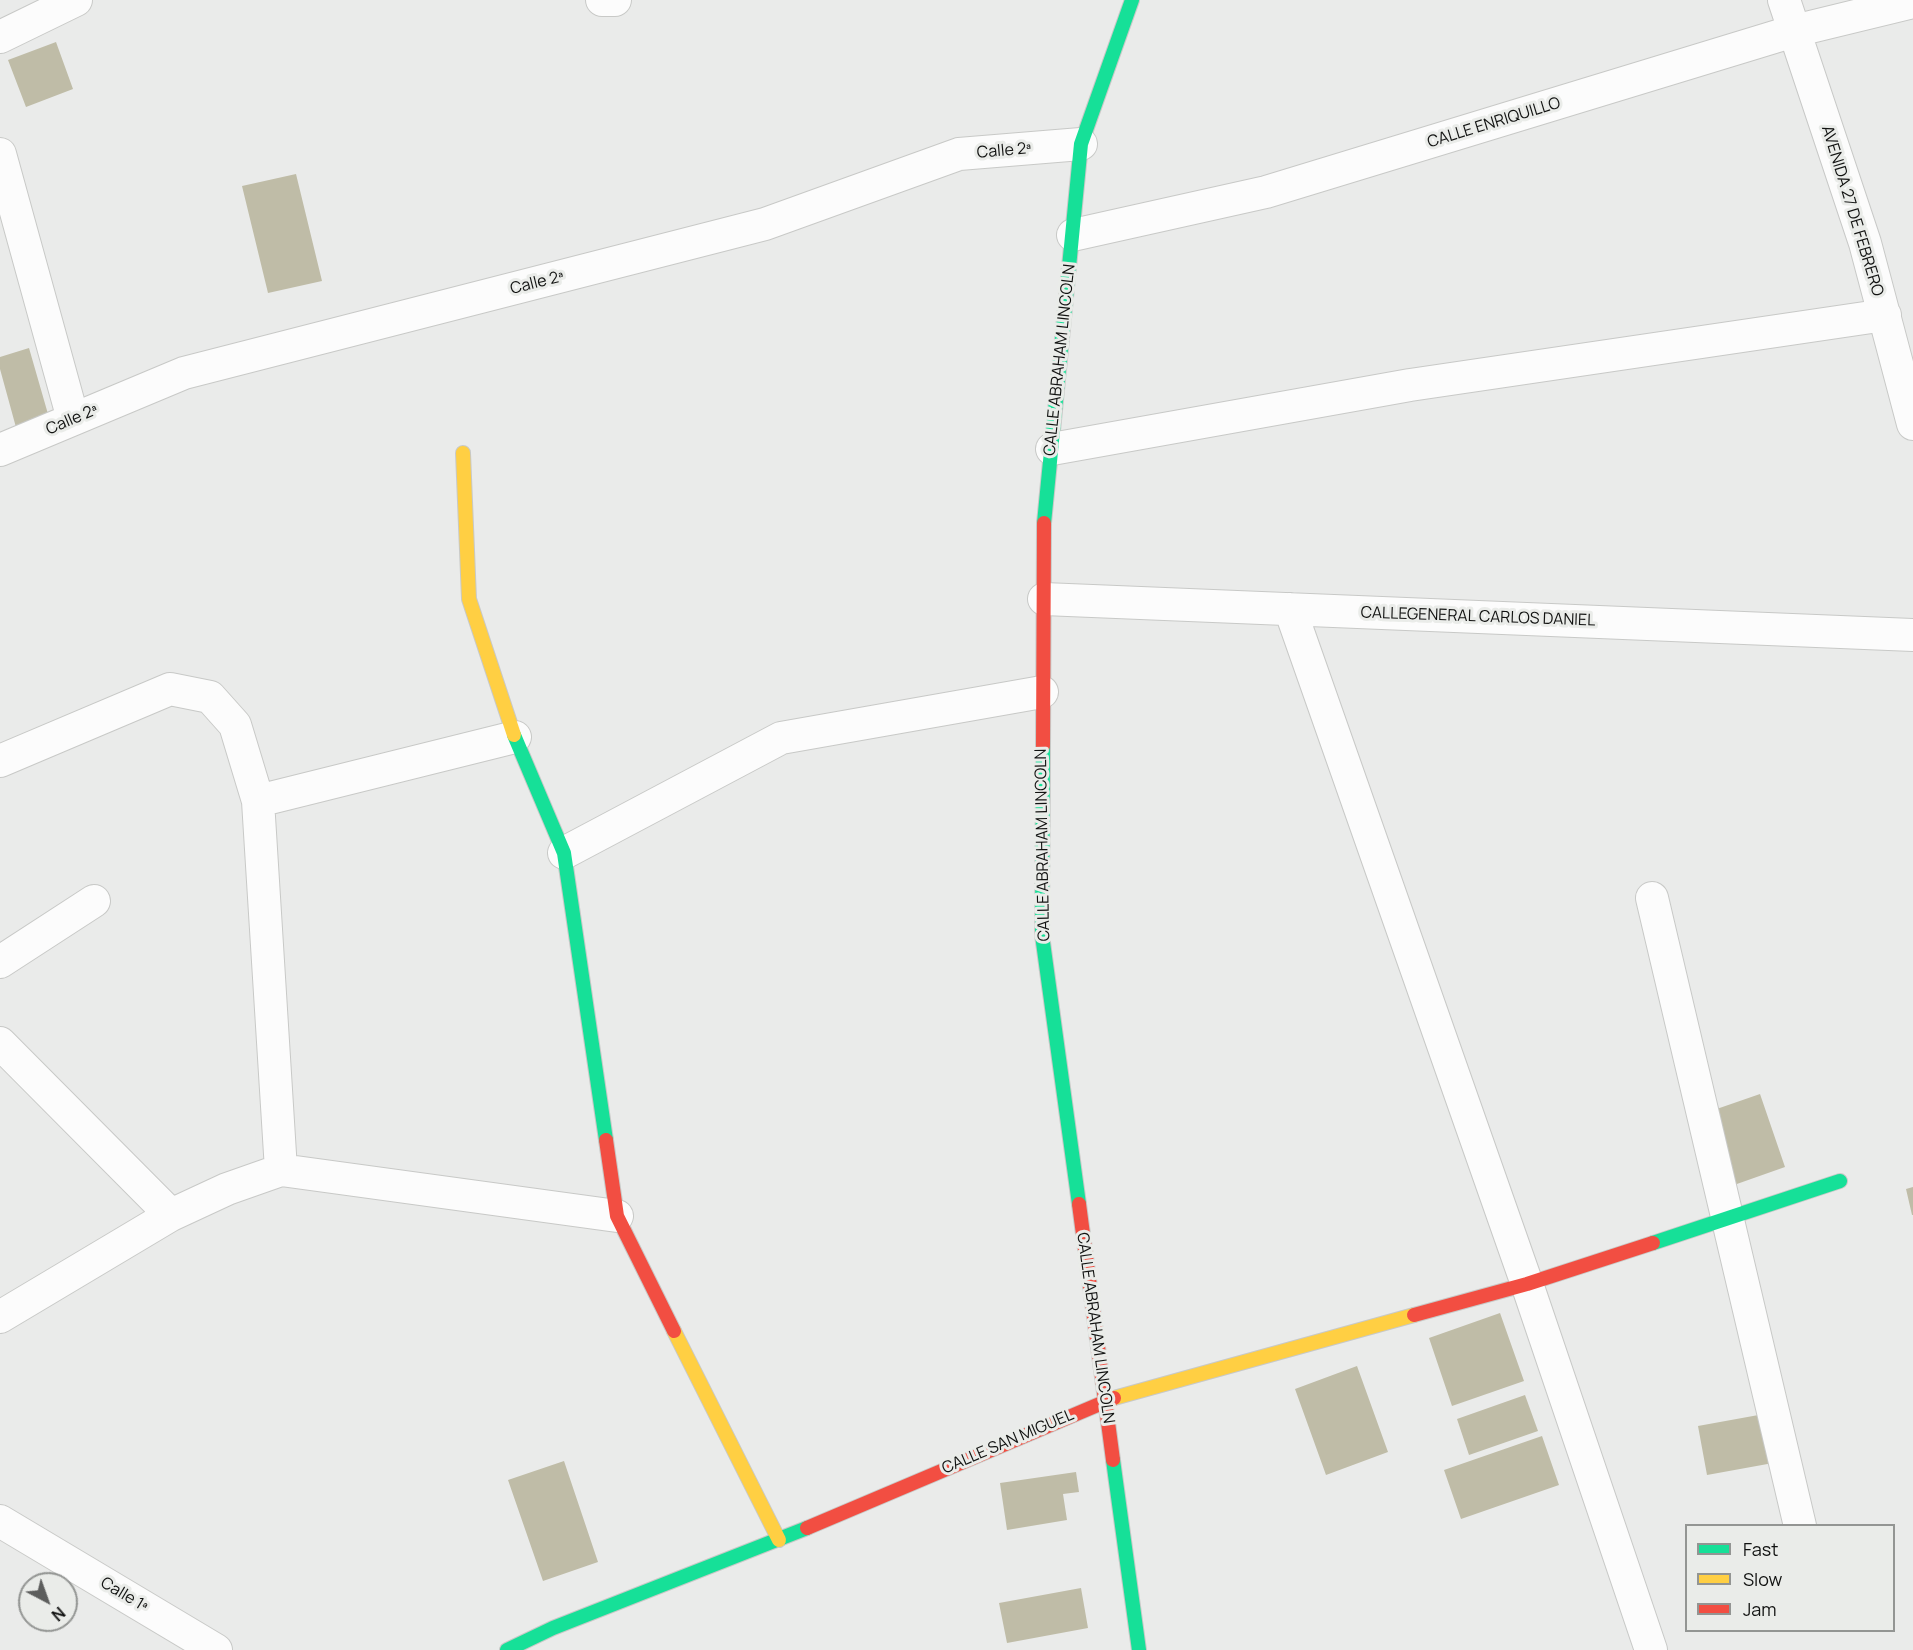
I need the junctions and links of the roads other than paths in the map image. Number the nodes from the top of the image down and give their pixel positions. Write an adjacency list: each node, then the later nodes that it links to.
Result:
1 (76, 0): 8 (street)
2 (602, 0): 3 (street)
3 (615, 0)
4 (1132, 0): 9 (street, CALLE ABRAHAM LINCOLN)
5 (1784, 0): 7 (street, AVENIDA 27 DE FEBRERO)
6 (1913, 2): 7 (street, CALLE ENRIQUILLO)
7 (1794, 31): 12 (street, CALLE ENRIQUILLO); 13 (street, AVENIDA 27 DE FEBRERO)
8 (0, 37)
9 (1081, 144): 12 (street, CALLE ABRAHAM LINCOLN); 14 (street, Calle 2ª)
10 (0, 154): 11 (street)
11 (10, 226): 14 (street)
12 (1073, 235): 16 (street, CALLE ABRAHAM LINCOLN)
13 (1885, 315): 15 (street, AVENIDA 27 DE FEBRERO); 16 (street)
14 (74, 419): 17 (street, Calle 2ª)
15 (1913, 424)
16 (1052, 449): 19 (street, CALLE ABRAHAM LINCOLN)
17 (0, 450)
18 (464, 453): 23 (street)
19 (1044, 599): 20 (street, CALLEGENERAL CARLOS DANIEL); 22 (street, CALLE ABRAHAM LINCOLN)
20 (1290, 609): 21 (street, CALLEGENERAL CARLOS DANIEL); 36 (street)
21 (1913, 635)
22 (1042, 692): 26 (street); 38 (street, CALLE ABRAHAM LINCOLN)
23 (515, 737): 25 (street); 26 (street)
24 (0, 761): 25 (street)
25 (258, 801): 31 (street)
26 (564, 853): 34 (street)
27 (1652, 898): 35 (street)
28 (94, 901): 29 (street)
29 (0, 962)
30 (0, 1043): 33 (street)
31 (281, 1170): 33 (street); 34 (street)
32 (1840, 1181): 35 (street, CALLE SAN MIGUEL)
33 (171, 1215): 37 (street)
34 (617, 1216): 41 (street)
35 (1729, 1216): 36 (street, CALLE SAN MIGUEL); 40 (street)
36 (1527, 1284): 38 (street, CALLE SAN MIGUEL); 45 (street)
37 (0, 1317)
38 (1105, 1401): 41 (street, CALLE SAN MIGUEL); 44 (street, CALLE ABRAHAM LINCOLN)
39 (0, 1521): 42 (street, Calle 1ª)
40 (1800, 1524)
41 (779, 1540): 43 (street, CALLE SAN MIGUEL)
42 (216, 1650)
43 (507, 1650)
44 (1139, 1650)
45 (1650, 1650)

